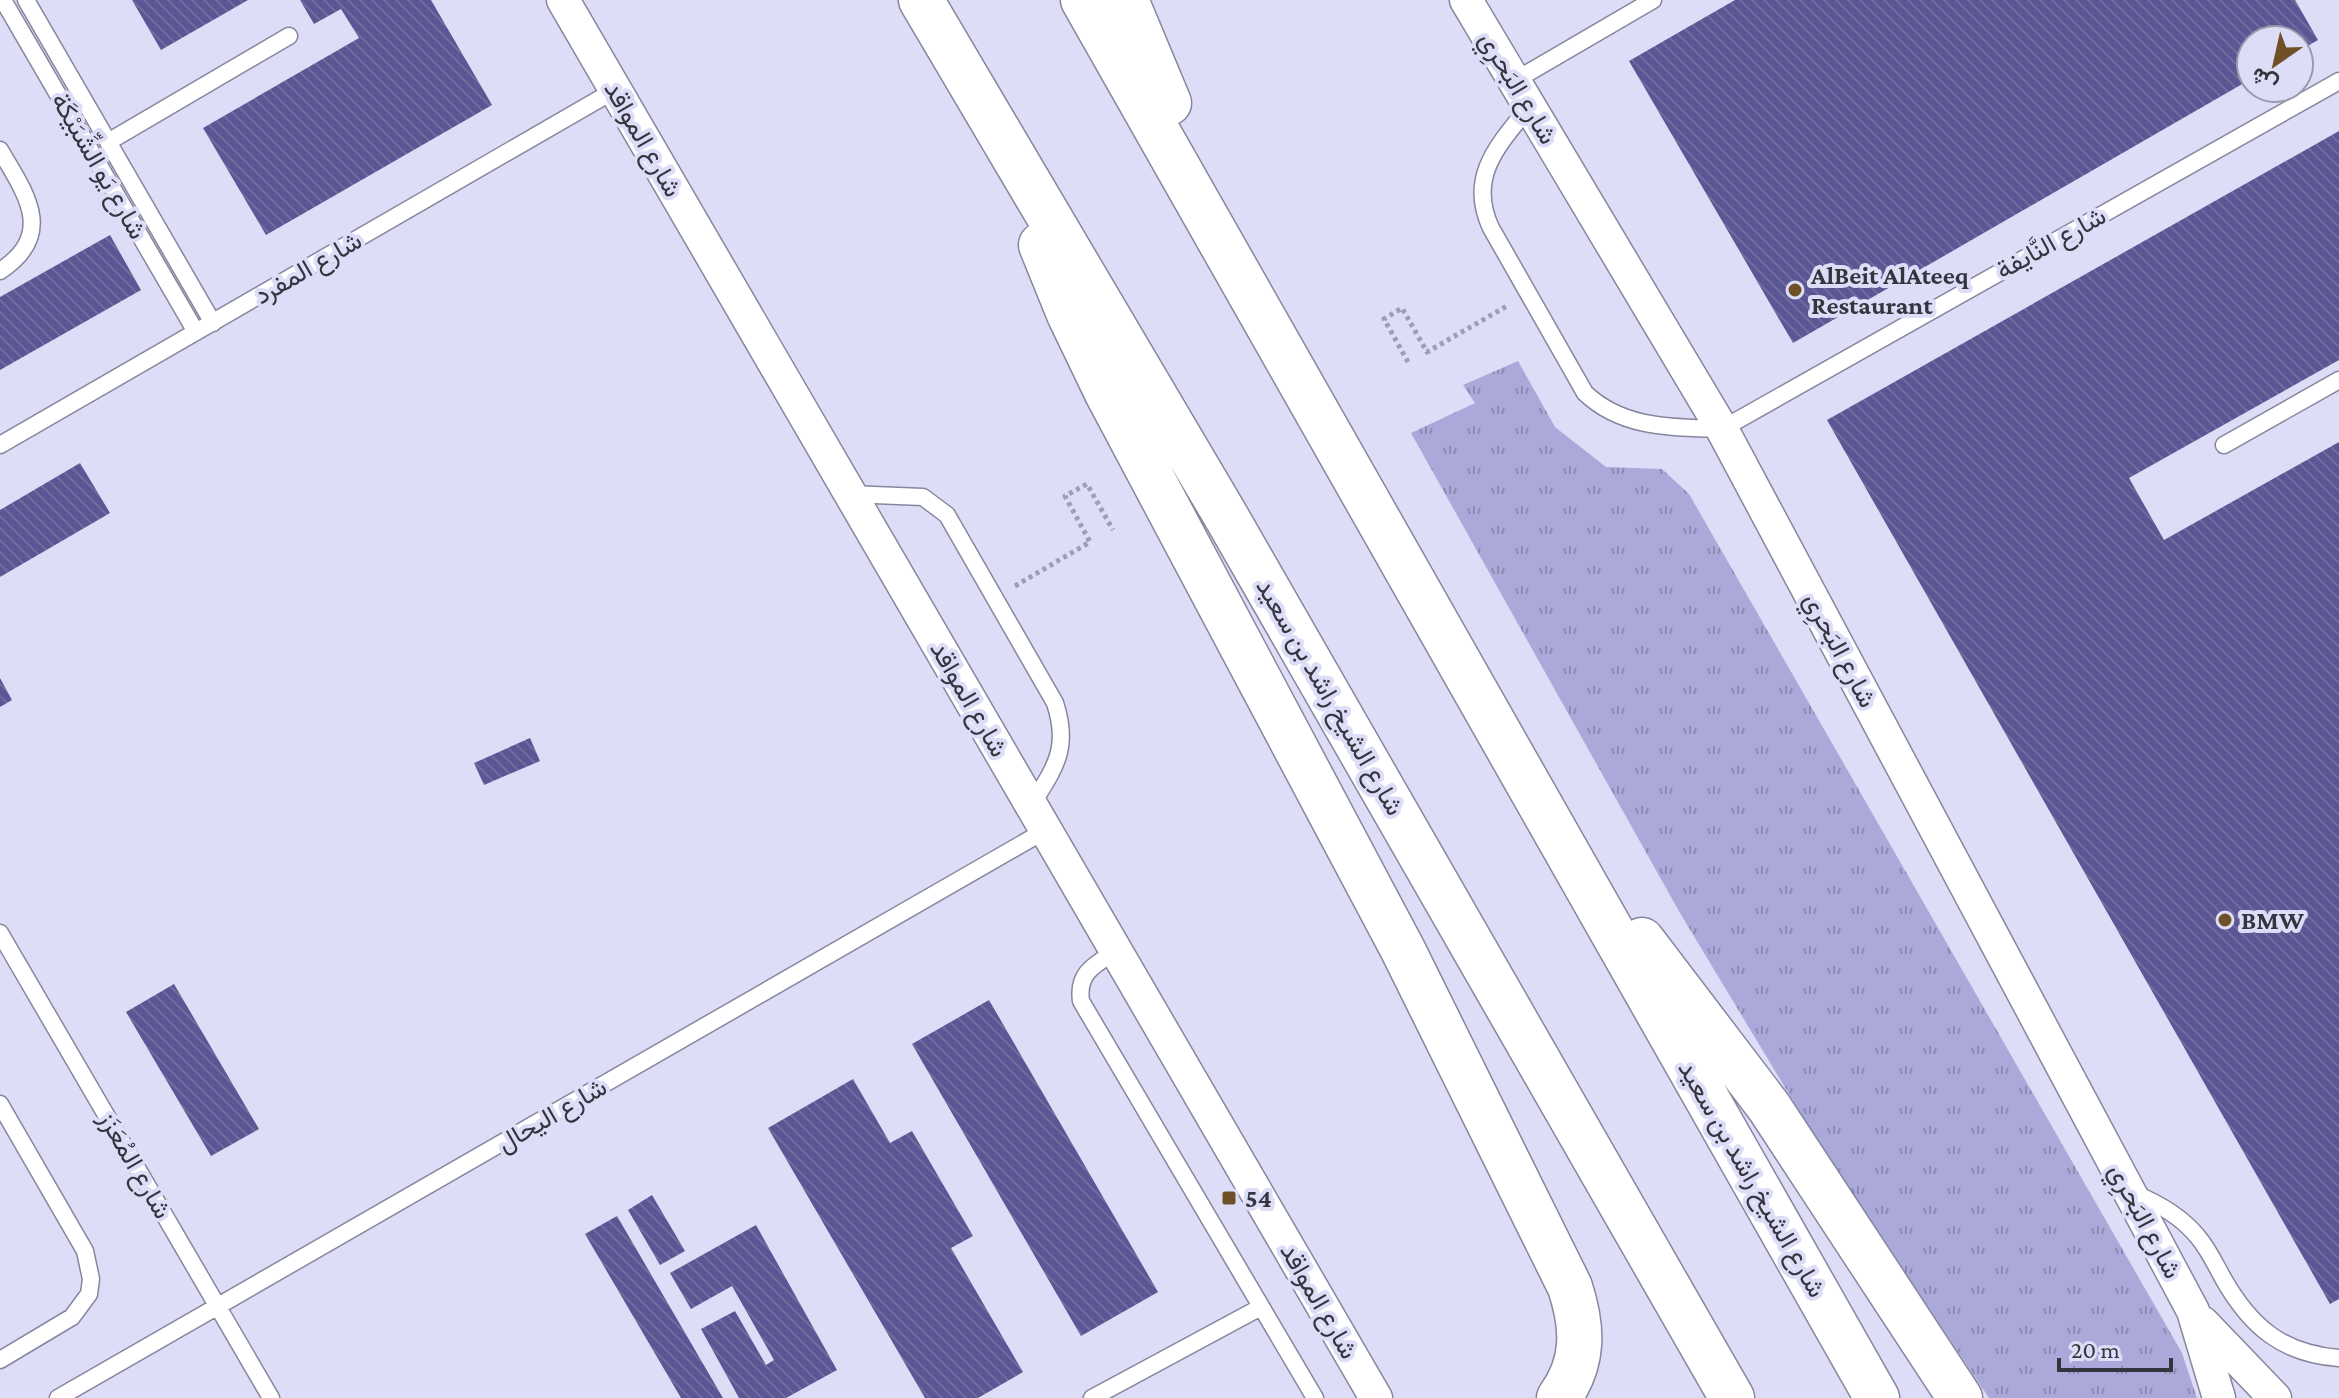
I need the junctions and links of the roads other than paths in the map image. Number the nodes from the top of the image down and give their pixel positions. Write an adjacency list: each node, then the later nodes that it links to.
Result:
1 (3, 0): 19 (lane, شارع يَو الشِّبَيْكَة)
2 (26, 0): 13 (lane, شارع يَو الشِّبَيْكَة)
3 (563, 0): 11 (street, شارع المواقد)
4 (921, 0): 14 (highway, شارع الشيخ راشد بن سعيد)
5 (1083, 0): 16 (highway, شارع الشيخ راشد بن سعيد)
6 (1126, 0): 16 (highway)
7 (1466, 0): 12 (street, شارع البَحرِي)
8 (1653, 0): 12 (lane)
9 (289, 36): 13 (lane)
10 (2339, 81): 21 (lane, شارع النَّايفة)
11 (615, 90): 18 (lane, شارع المفرد); 24 (street, شارع المواقد)
12 (1521, 94): 21 (street, شارع البَحرِي); 21 (lane)
13 (108, 142): 18 (lane, شارع يَو الشِّبَيْكَة)
14 (1007, 145): 41 (highway); 42 (highway, شارع الشيخ راشد بن سعيد)
15 (0, 150): 17 (lane)
16 (1206, 215): 25 (highway, شارع الشيخ راشد بن سعيد)
17 (0, 271)
18 (213, 323): 19 (lane, شارع المفرد)
19 (196, 332): 22 (lane, شارع المفرد)
20 (2339, 380): 23 (lane)
21 (1722, 429): 30 (street, شارع البَحرِي)
22 (0, 445)
23 (2224, 445)
24 (849, 494): 26 (street, شارع المواقد); 26 (lane)
25 (1539, 804): 43 (highway, شارع الشيخ راشد بن سعيد); 44 (highway)
26 (1038, 818): 28 (street, شارع المواقد); 32 (lane, شارع اليحال)
27 (0, 933): 32 (lane, شارع المُعَزَز)
28 (1116, 951): 31 (lane); 40 (street, شارع المواقد)
29 (0, 1104): 35 (lane)
30 (2128, 1191): 33 (street, شارع البَحرِي); 34 (lane)
31 (1261, 1307): 38 (lane); 39 (lane)
32 (218, 1308): 36 (lane, شارع اليحال); 37 (lane, شارع المُعَزَز)
33 (2193, 1311): 45 (street, شارع البَحرِي); 46 (street, شارع البَحرِي)
34 (2339, 1358)
35 (0, 1360)
36 (58, 1398)
37 (271, 1398)
38 (1092, 1398)
39 (1315, 1398)
40 (1376, 1398)
41 (1559, 1398)
42 (1732, 1398)
43 (1877, 1398)
44 (1960, 1398)
45 (2219, 1398)
46 (2275, 1398)

